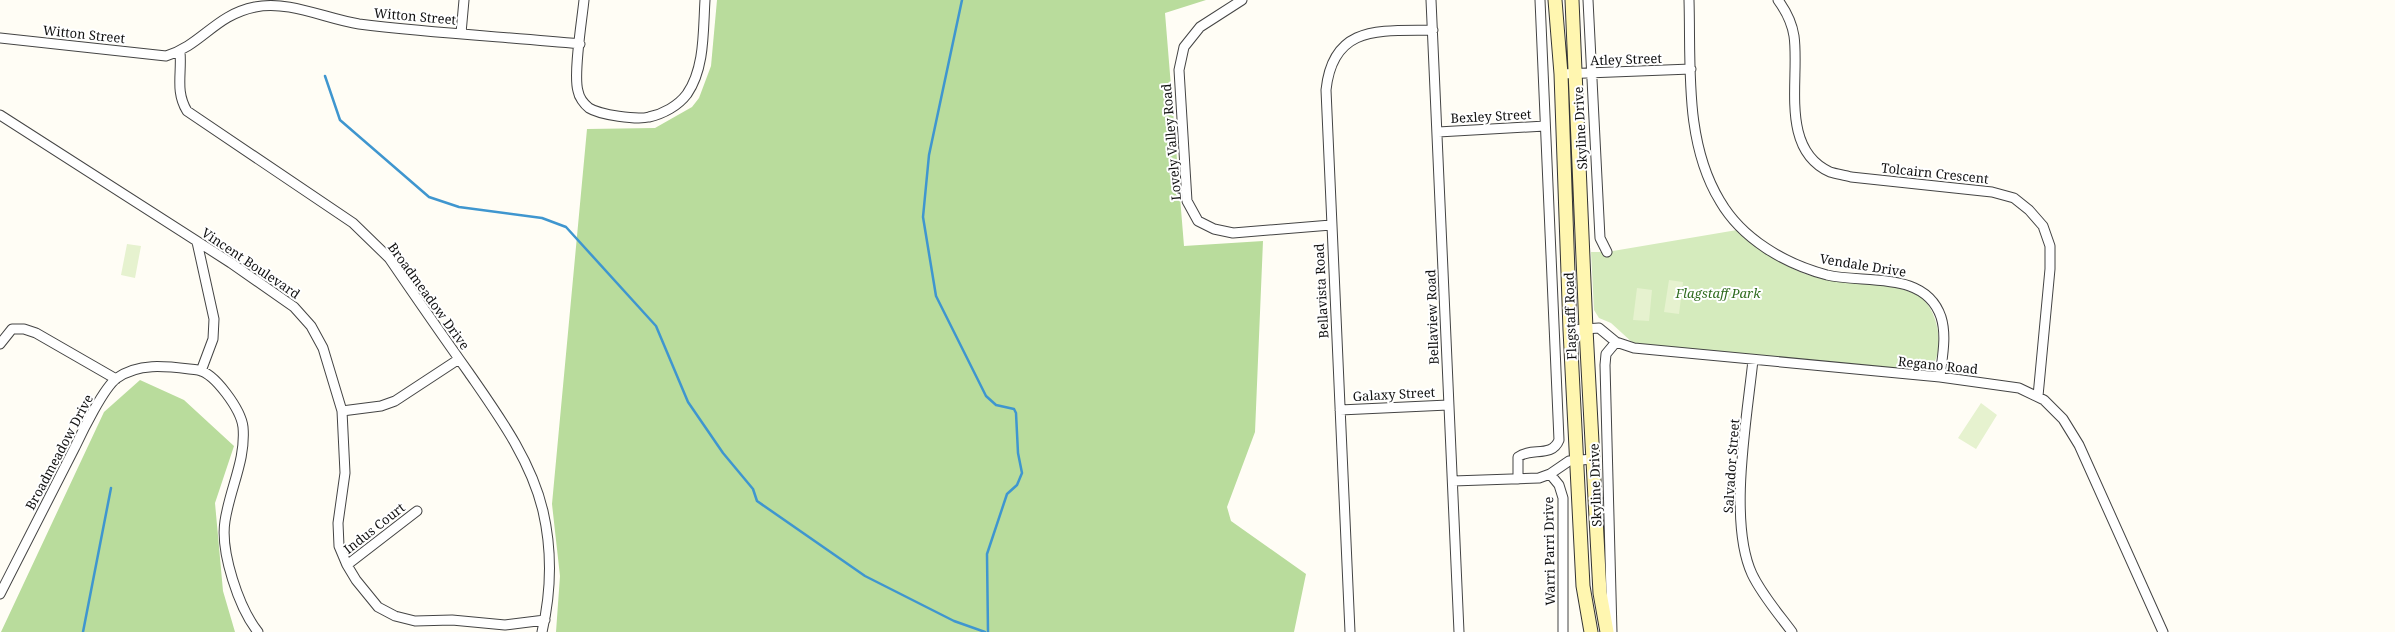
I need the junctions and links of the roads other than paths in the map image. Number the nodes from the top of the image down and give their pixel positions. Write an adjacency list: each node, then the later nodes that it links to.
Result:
1 (464, 0): 14 (street)
2 (584, 0): 16 (street)
3 (705, 0): 16 (street)
4 (1242, 0): 25 (street, Lovely Valley Road)
5 (1431, 0): 13 (street, Bellaview Road)
6 (1540, 0): 23 (street, Flagstaff Road)
7 (1554, 0): 20 (main road, Flagstaff Road)
8 (1572, 0): 21 (main road, Flagstaff Road)
9 (1588, 0): 19 (street, Skyline Drive)
10 (1689, 0): 18 (street, Vendale Drive)
11 (1778, 0): 37 (street, Tolcairn Crescent)
12 (272, 3): 14 (street, Witton Street); 17 (street, Witton Street)
13 (1432, 30): 24 (street, Bellaview Road); 25 (street, Bellavista Road)
14 (461, 33): 16 (street, Witton Street)
15 (0, 38): 17 (street, Witton Street)
16 (580, 44)
17 (180, 52): 32 (street, Broadmeadow Drive)
18 (1692, 69): 19 (street, Atley Street); 35 (street, Vendale Drive)
19 (1590, 73): 21 (street, Atley Street); 27 (street, Skyline Drive)
20 (1561, 74): 21 (street, Atley Street); 29 (main road, Flagstaff Road)
21 (1577, 74): 28 (main road, Flagstaff Road)
22 (0, 115): 26 (street, Vincent Boulevard)
23 (1545, 126): 24 (street, Bexley Street); 44 (street, Flagstaff Road)
24 (1438, 132): 38 (street, Bellaview Road)
25 (1331, 225): 39 (street, Bellavista Road)
26 (197, 242): 34 (street); 40 (street, Vincent Boulevard)
27 (1607, 252)
28 (1586, 329): 29 (street, Regano Road); 30 (street, Regano Road); 41 (main road, Flagstaff Road)
29 (1570, 330): 42 (main road, Flagstaff Road)
30 (1616, 342): 33 (street, Regano Road); 57 (street, Skyline Drive)
31 (0, 344): 36 (street)
32 (459, 359): 40 (street); 49 (street, Broadmeadow Drive)
33 (1753, 360): 35 (street, Regano Road); 58 (street, Salvador Street)
34 (201, 371): 36 (street); 50 (street)
35 (1940, 377): 37 (street, Regano Road)
36 (116, 379): 48 (street, Broadmeadow Drive)
37 (2038, 396): 59 (street, Regano Road)
38 (1448, 405): 39 (street, Galaxy Street); 45 (street, Bellaview Road)
39 (1340, 410): 52 (street, Bellavista Road)
40 (342, 411): 47 (street, Vincent Boulevard)
41 (1593, 458): 42 (street); 56 (main road, Flagstaff Road)
42 (1577, 459): 43 (street); 55 (main road, Flagstaff Road)
43 (1550, 474): 44 (street); 54 (street, Warri Parri Drive)
44 (1518, 479): 45 (street)
45 (1453, 481): 53 (street, Bellaview Road)
46 (416, 511): 47 (street, Indus Court)
47 (347, 566): 49 (street, Vincent Boulevard)
48 (0, 594)
49 (545, 620): 51 (street, Broadmeadow Drive)
50 (258, 632)
51 (542, 632)
52 (1350, 632)
53 (1459, 632)
54 (1563, 632)
55 (1590, 632)
56 (1607, 632)
57 (1612, 632)
58 (1792, 632)
59 (2164, 632)

